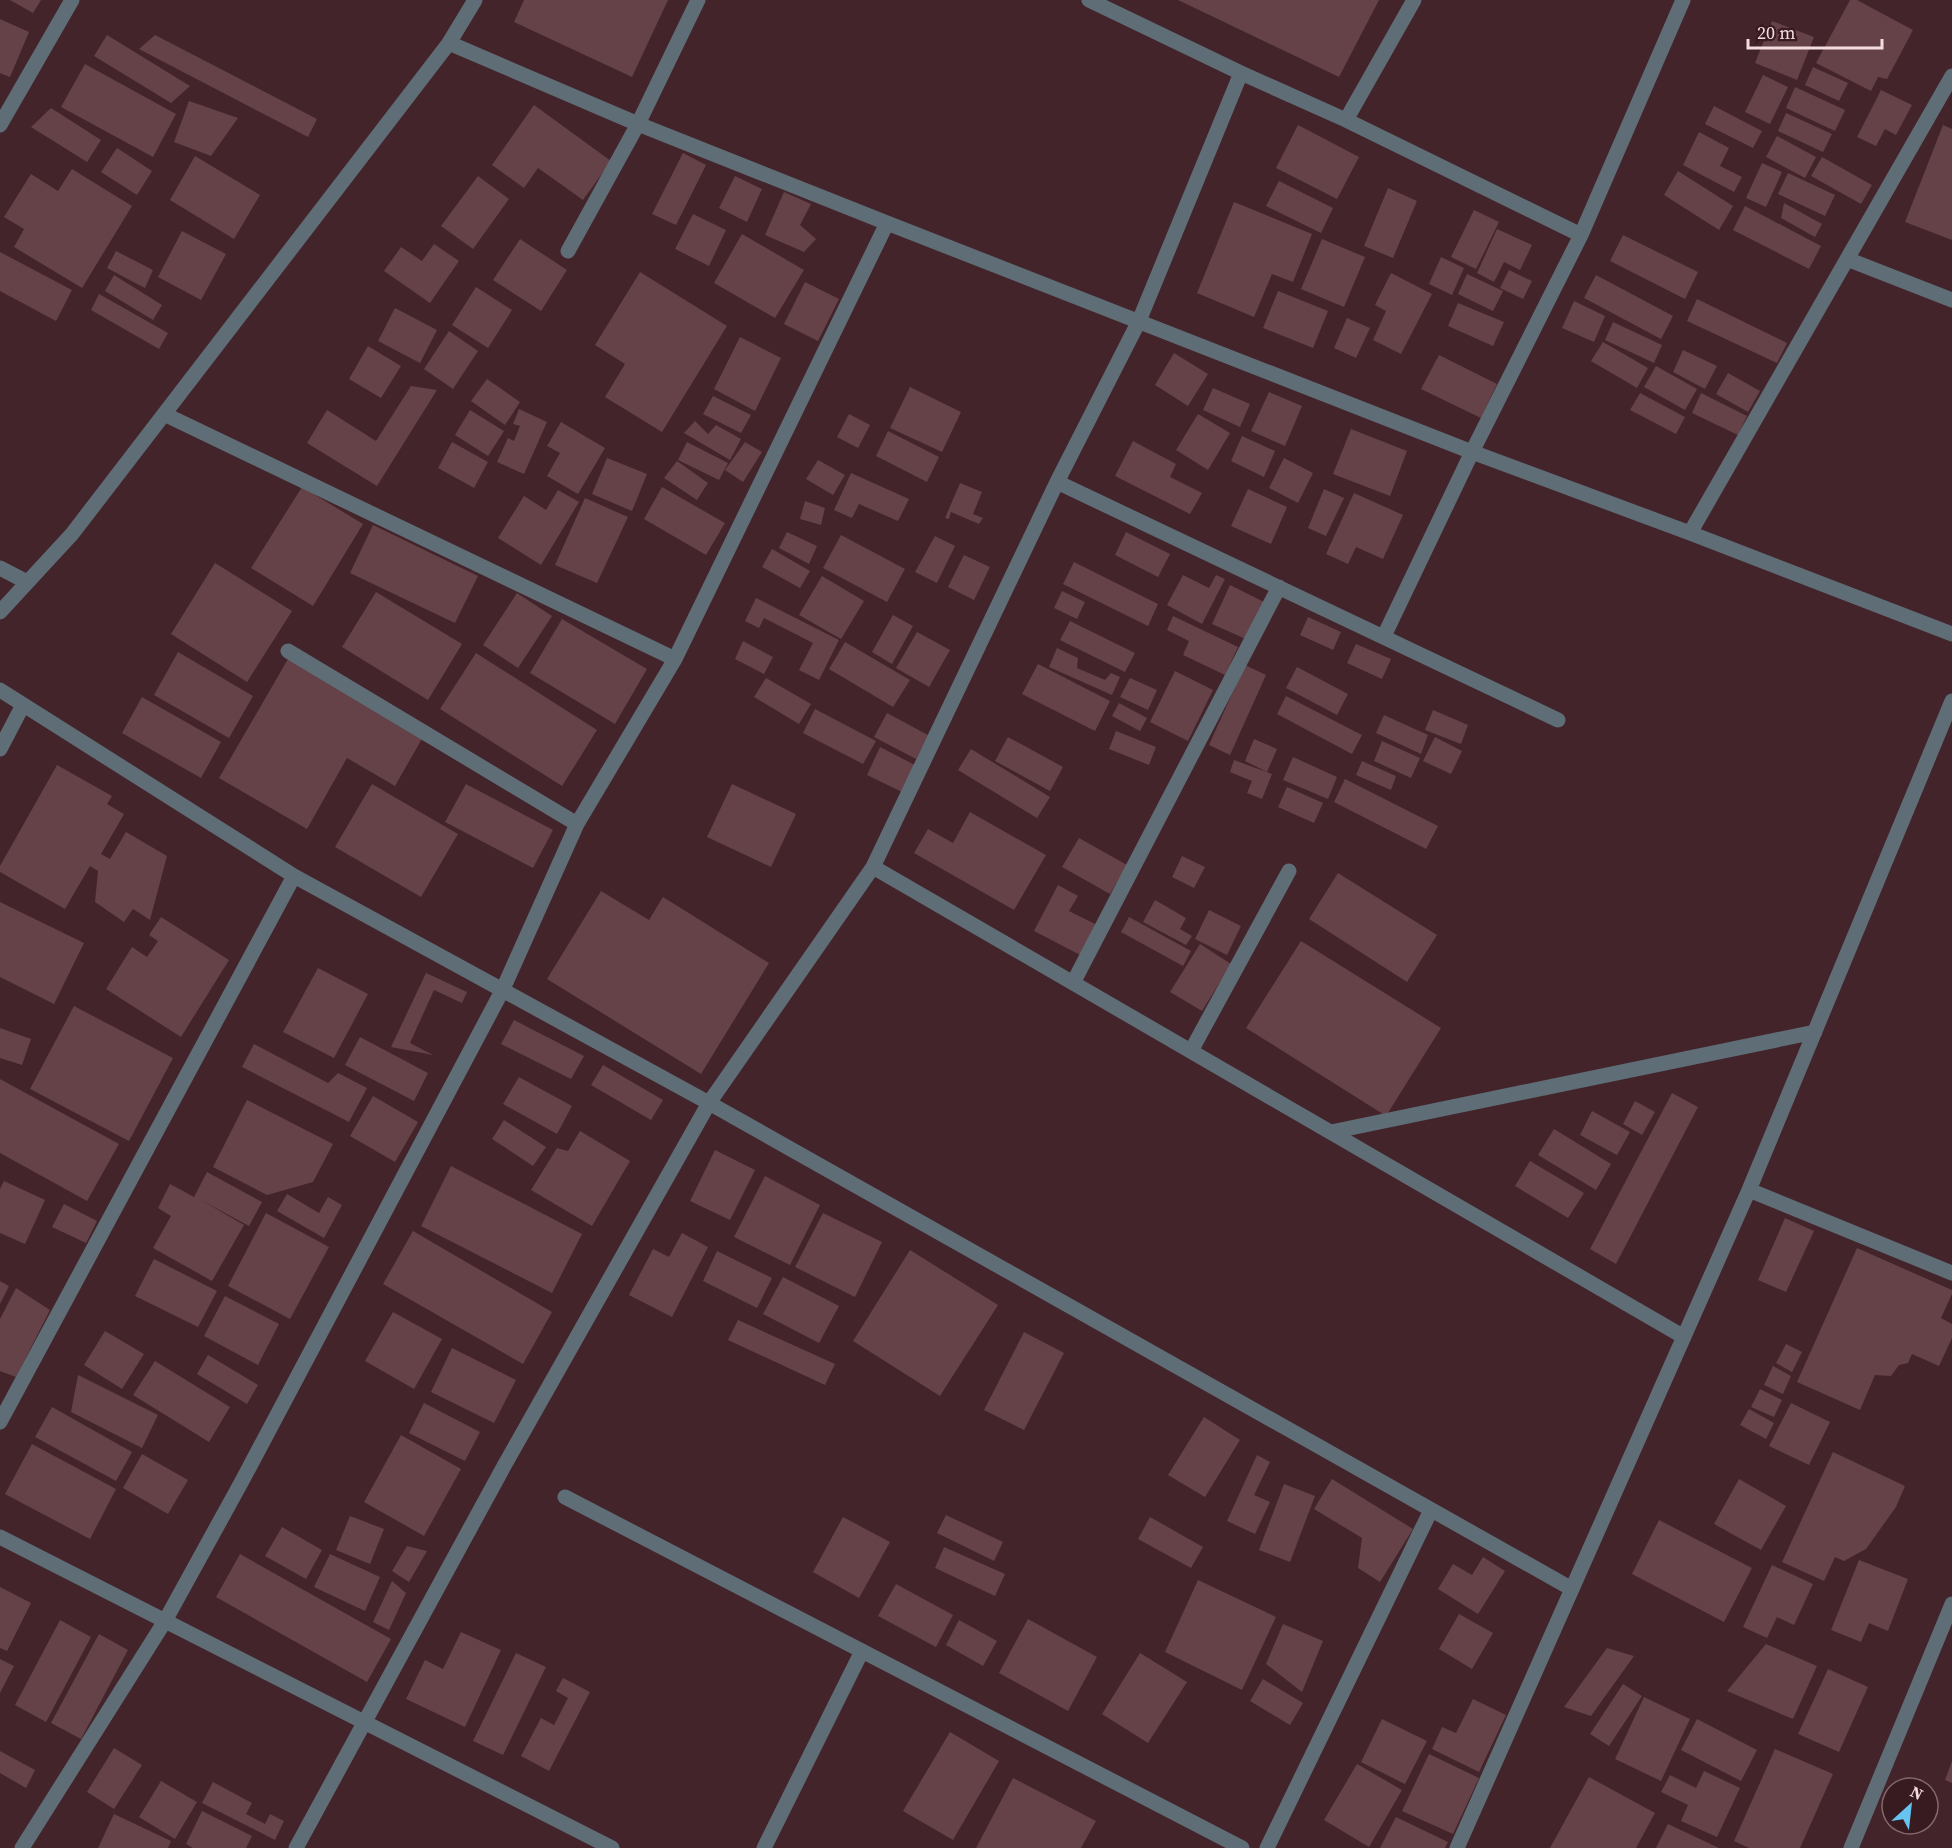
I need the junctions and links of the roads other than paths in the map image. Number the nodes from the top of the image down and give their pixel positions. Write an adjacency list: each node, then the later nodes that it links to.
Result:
1 (72, 0): 13 (street)
2 (475, 0): 8 (street)
3 (698, 0): 12 (street)
4 (1089, 0): 7 (street)
5 (1414, 0): 11 (street)
6 (1683, 0): 15 (street)
7 (1121, 7): 9 (street)
8 (449, 43): 12 (street); 20 (street)
9 (1240, 73): 11 (street); 19 (street)
10 (1952, 76): 17 (street)
11 (1346, 120): 15 (street)
12 (638, 124): 14 (street); 16 (street)
13 (0, 125)
14 (886, 223): 19 (street); 31 (street)
15 (1581, 234): 21 (street)
16 (568, 251)
17 (1847, 259): 18 (street); 23 (street)
18 (1952, 300)
19 (1138, 321): 21 (street); 22 (street)
20 (164, 414): 25 (street); 31 (street)
21 (1472, 452): 23 (street); 29 (street)
22 (1057, 482): 26 (street); 38 (street)
23 (1690, 533): 28 (street)
24 (0, 568): 25 (street)
25 (27, 582): 27 (street)
26 (1279, 587): 29 (street); 41 (street)
27 (0, 612)
28 (1952, 634)
29 (1384, 636): 35 (street)
30 (288, 651): 37 (street)
31 (675, 660): 37 (street)
32 (0, 690): 34 (street)
33 (1952, 701): 43 (street)
34 (23, 705): 36 (street); 40 (street)
35 (1558, 720)
36 (0, 749)
37 (577, 824): 42 (street)
38 (873, 867): 41 (street); 45 (street)
39 (1289, 871): 44 (street)
40 (294, 876): 42 (street); 50 (street)
41 (1073, 983): 44 (street)
42 (503, 989): 45 (street); 56 (street)
43 (1815, 1032): 46 (street); 47 (street)
44 (1191, 1051): 46 (street)
45 (709, 1103): 52 (street); 58 (street)
46 (1331, 1132): 49 (street)
47 (1749, 1190): 48 (street); 49 (street)
48 (1952, 1273)
49 (1684, 1337): 54 (street)
50 (0, 1422)
51 (565, 1497): 57 (street)
52 (1431, 1510): 54 (street); 64 (street)
53 (0, 1537): 56 (street)
54 (1572, 1589): 65 (street)
55 (1952, 1604): 66 (street)
56 (165, 1621): 58 (street); 59 (street)
57 (862, 1651): 62 (street); 63 (street)
58 (364, 1722): 60 (street); 61 (street)
59 (22, 1848)
60 (296, 1848)
61 (612, 1848)
62 (764, 1848)
63 (1242, 1848)
64 (1267, 1848)
65 (1457, 1848)
66 (1851, 1848)

